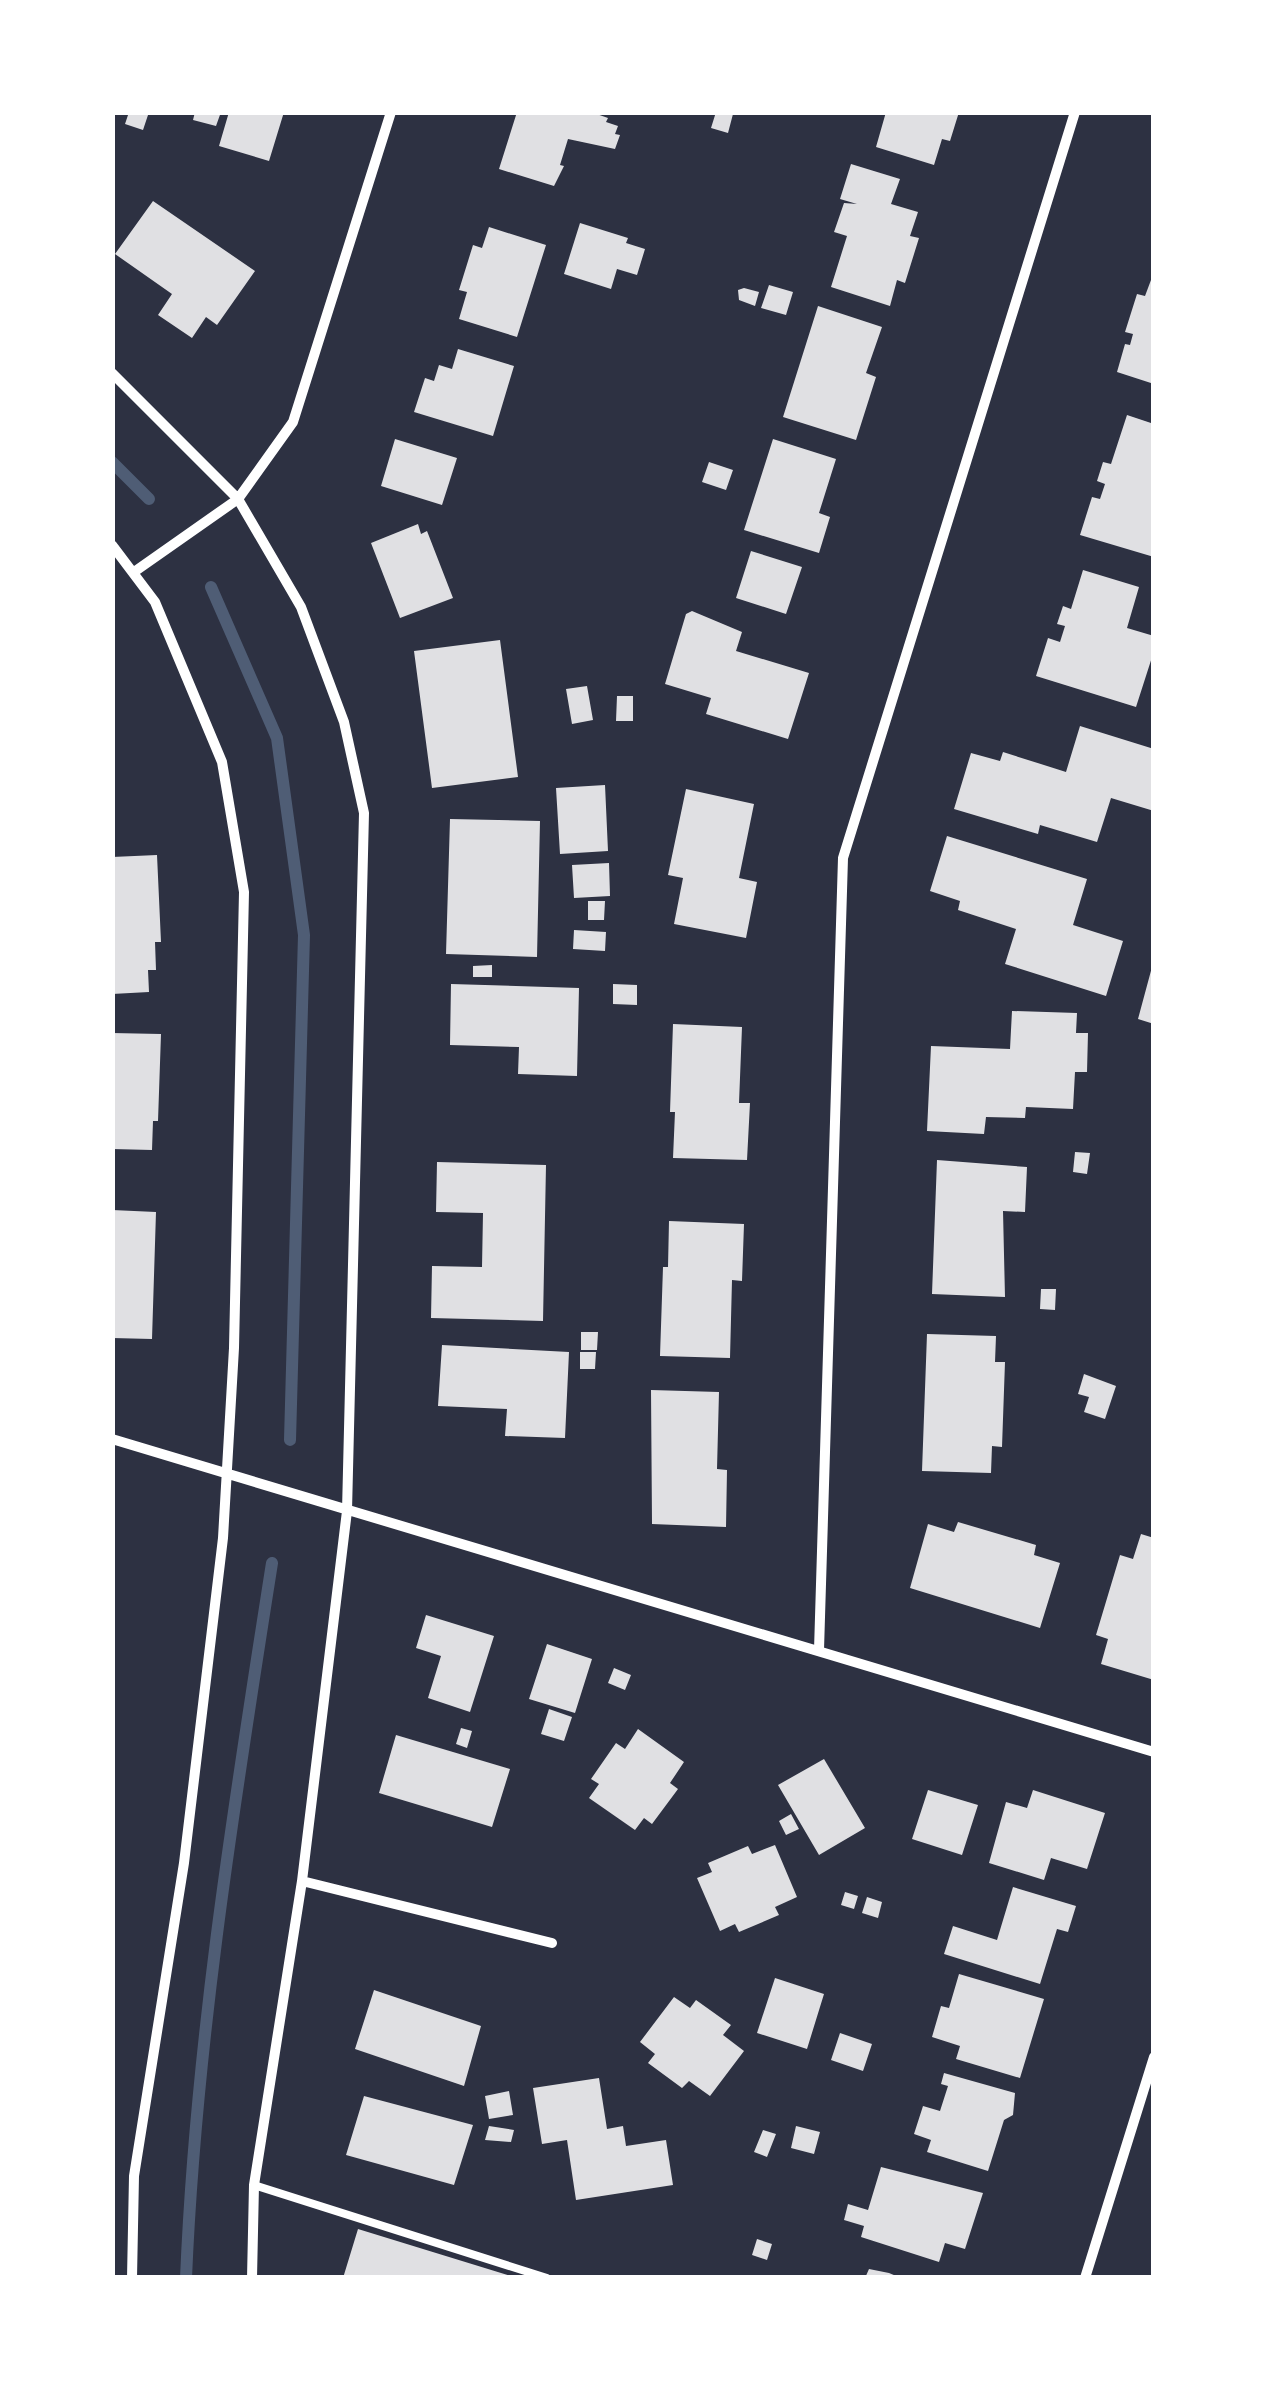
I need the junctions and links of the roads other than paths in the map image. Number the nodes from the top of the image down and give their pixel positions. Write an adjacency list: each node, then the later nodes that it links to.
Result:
1 (391, 112): 4 (street)
2 (1075, 112): 10 (street)
3 (112, 373): 4 (street)
4 (238, 499): 6 (street); 9 (street)
5 (112, 544): 6 (street)
6 (134, 572): 8 (street)
7 (112, 1439): 8 (street)
8 (226, 1474): 9 (street); 16 (street)
9 (347, 1511): 10 (street); 12 (street)
10 (819, 1650): 11 (street)
11 (1154, 1752)
12 (302, 1881): 13 (street); 15 (street)
13 (552, 1943)
14 (1154, 2058): 19 (street)
15 (254, 2185): 17 (street); 18 (lane)
16 (132, 2278)
17 (252, 2278)
18 (547, 2278)
19 (1085, 2278)

